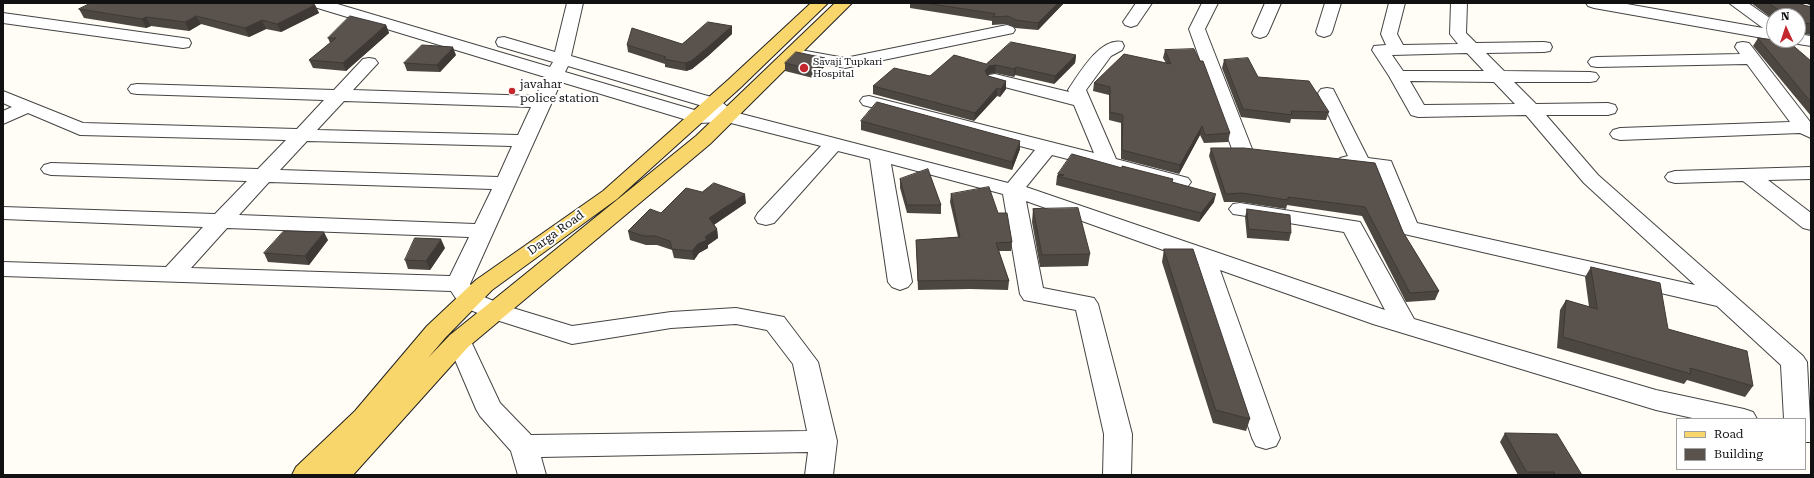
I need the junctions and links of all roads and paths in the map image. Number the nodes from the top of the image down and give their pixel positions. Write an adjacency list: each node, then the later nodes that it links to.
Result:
1 (317, 3): 32 (street)
2 (368, 3): 32 (street)
3 (576, 3): 32 (street)
4 (820, 3): 46 (main road, Darga Road)
5 (844, 3): 29 (main road, Darga Road)
6 (1144, 3): 17 (street)
7 (1210, 3): 54 (street)
8 (1273, 3): 22 (street)
9 (1333, 3): 21 (street)
10 (1398, 3): 27 (street)
11 (1459, 3): 28 (street)
12 (1594, 3): 15 (street)
13 (1683, 3): 19 (street)
14 (1737, 3): 18 (street)
15 (1629, 6): 19 (street)
16 (3, 18): 24 (street)
17 (1132, 22)
18 (1766, 23)
19 (1720, 26): 23 (street); 30 (street)
20 (1007, 30): 29 (street)
21 (1324, 32)
22 (1260, 33)
23 (1766, 34)
24 (183, 43)
25 (1116, 46): 41 (street)
26 (1544, 47): 28 (street)
27 (1397, 49): 28 (street); 33 (street)
28 (1472, 49): 34 (street)
29 (792, 53): 46 (main road, Darga Road)
30 (1752, 59): 34 (street); 48 (street)
31 (369, 64): 39 (street)
32 (559, 67): 42 (street); 46 (street)
33 (1398, 76): 34 (street); 45 (street)
34 (1499, 77): 45 (street)
35 (995, 78): 41 (street)
36 (137, 89): 39 (street)
37 (1327, 93): 58 (street)
38 (3, 96): 43 (street)
39 (340, 96): 42 (street); 49 (street)
40 (869, 101): 53 (street)
41 (1082, 101): 57 (street)
42 (543, 102): 51 (street)
43 (28, 107): 47 (street); 49 (street)
44 (1608, 109): 45 (street)
45 (1531, 110): 78 (street)
46 (712, 112): 52 (street); 77 (main road, Darga Road); 79 (main road, Darga Road)
47 (3, 118)
48 (1808, 129): 50 (street)
49 (304, 134): 51 (street); 62 (street)
50 (1620, 134)
51 (524, 141): 65 (street)
52 (834, 144): 55 (street); 69 (street)
53 (1048, 147): 57 (street); 66 (street)
54 (1241, 150)
55 (879, 155): 66 (street); 76 (street)
56 (1330, 160): 58 (street)
57 (1107, 162): 64 (street)
58 (1361, 163): 78 (street)
59 (51, 169): 62 (street)
60 (1811, 173): 61 (street)
61 (1748, 175): 63 (street); 71 (street)
62 (264, 176): 65 (street); 70 (street)
63 (1676, 177)
64 (1181, 182)
65 (505, 183): 72 (street)
66 (1013, 190): 73 (street); 91 (street)
67 (1240, 209): 80 (street)
68 (3, 213): 70 (street)
69 (766, 218)
70 (221, 222): 72 (street); 75 (street)
71 (1811, 223)
72 (482, 231): 77 (street)
73 (1204, 256): 80 (street); 84 (street)
74 (3, 270): 75 (street)
75 (171, 275): 77 (street)
76 (900, 282)
77 (463, 292): 79 (street); 88 (main road, Darga Road)
78 (1725, 300): 83 (street)
79 (495, 311): 81 (main road, Darga Road); 85 (street)
80 (1405, 325): 82 (street)
81 (459, 341): 86 (street); 87 (main road, Darga Road)
82 (1739, 418)
83 (1797, 418)
84 (1266, 438)
85 (823, 441): 86 (street); 90 (street)
86 (524, 446): 89 (street)
87 (341, 472)
88 (306, 475)
89 (532, 475)
90 (819, 475)
91 (1117, 475)

